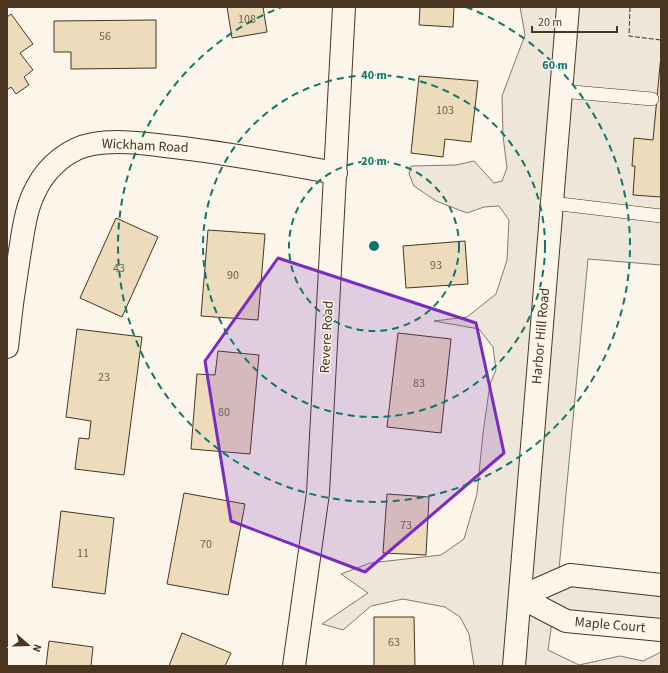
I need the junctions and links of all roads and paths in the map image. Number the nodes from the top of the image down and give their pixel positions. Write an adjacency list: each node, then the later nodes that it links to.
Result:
1 (344, 7): 5 (street, Revere Road)
2 (568, 7): 3 (street, Harbor Hill Road)
3 (561, 91): 4 (lane); 6 (street, Harbor Hill Road)
4 (652, 99)
5 (336, 173): 8 (street, Wickham Road); 12 (street, Revere Road)
6 (552, 203): 7 (lane); 10 (street, Harbor Hill Road)
7 (661, 216)
8 (7, 347)
9 (661, 584): 10 (street)
10 (520, 597): 11 (street, Maple Court); 13 (street, Harbor Hill Road)
11 (661, 630)
12 (294, 666)
13 (514, 666)

